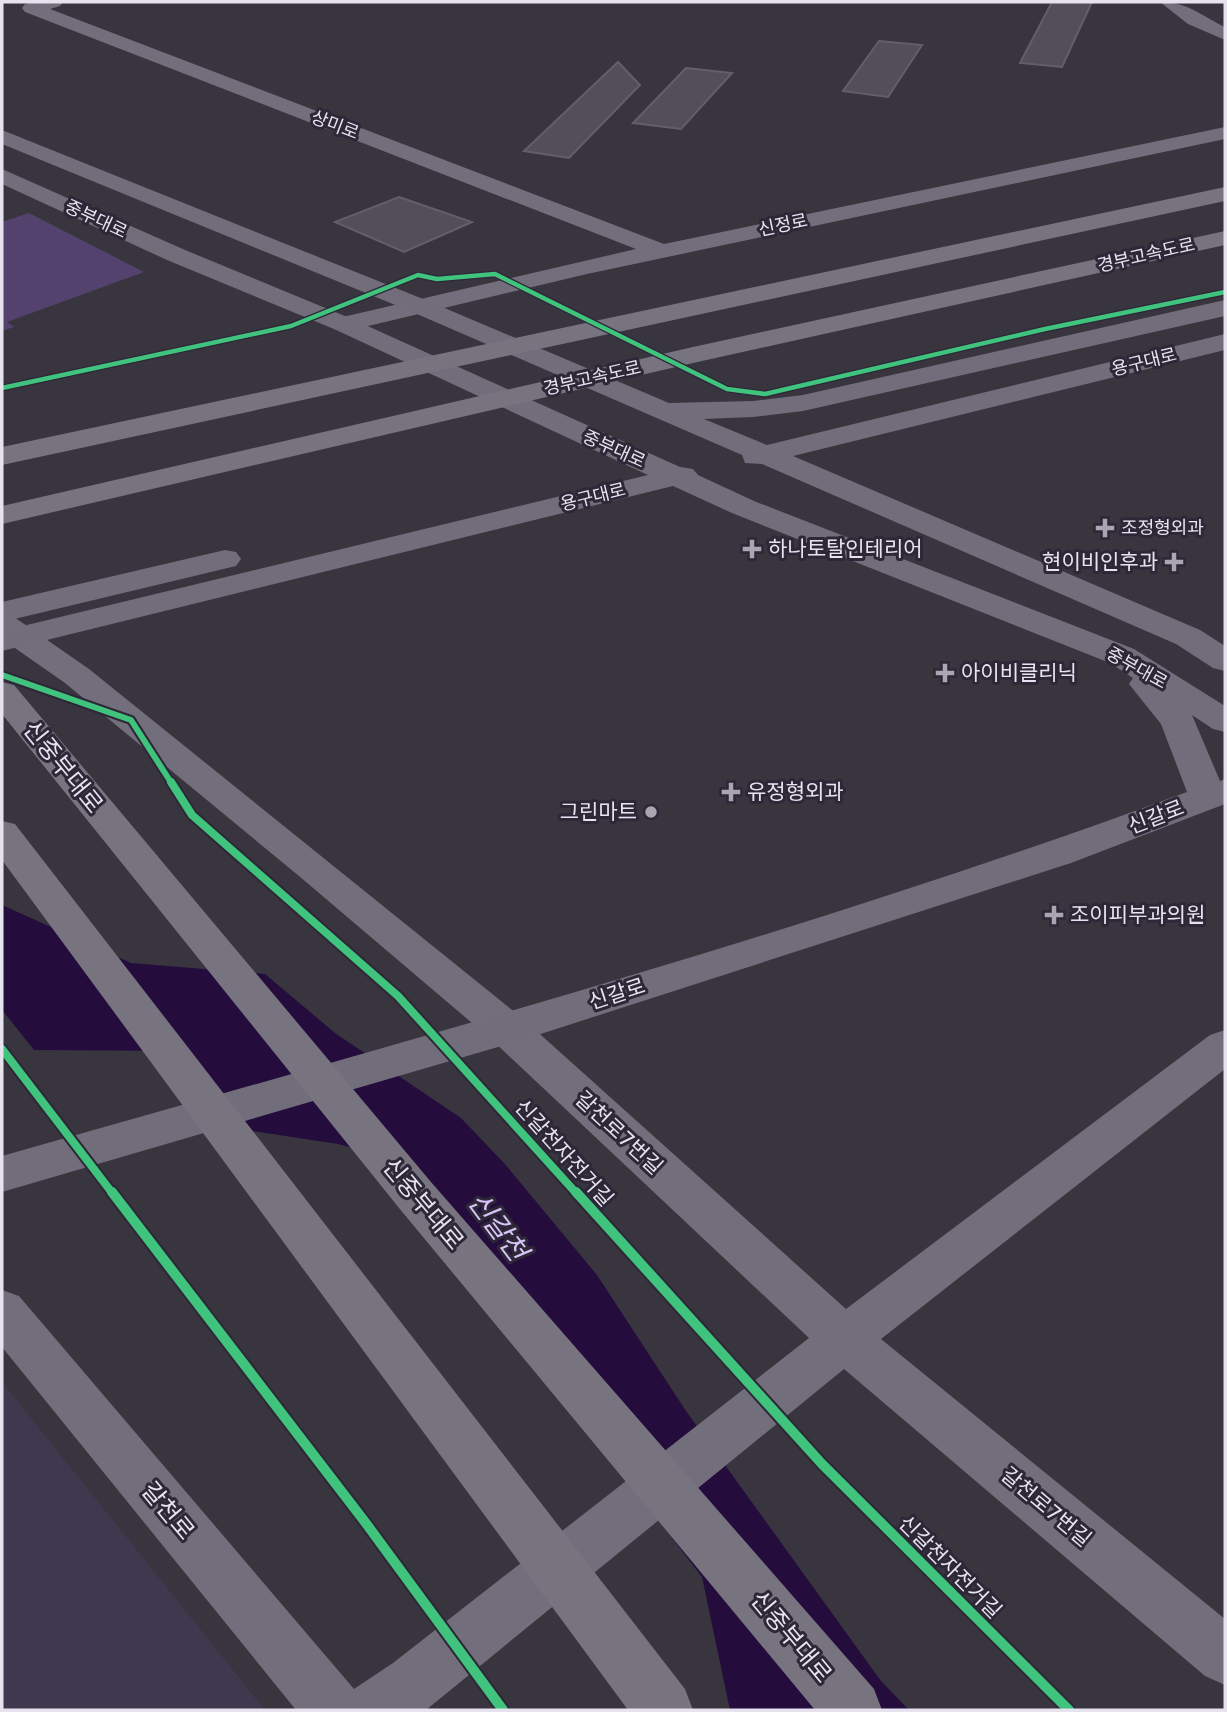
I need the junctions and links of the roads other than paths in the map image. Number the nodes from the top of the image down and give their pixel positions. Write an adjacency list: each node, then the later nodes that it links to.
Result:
1 (54, 2): 9 (street, 상미로)
2 (1169, 2): 3 (street)
3 (1225, 34)
4 (1225, 133): 9 (street, 신정로)
5 (2, 136): 10 (main road, 중부대로)
6 (2, 176): 13 (main road, 중부대로)
7 (1225, 194): 16 (highway)
8 (1225, 237): 17 (highway, 경부고속도로)
9 (662, 251): 10 (street, 신정로)
10 (419, 306): 13 (street, 신정로); 15 (main road, 중부대로)
11 (1225, 308): 15 (main road)
12 (1225, 323): 18 (main road, 용구대로)
13 (343, 324): 21 (main road, 중부대로)
14 (1225, 342): 20 (main road, 용구대로)
15 (660, 412): 22 (main road, 중부대로)
16 (2, 456)
17 (2, 515)
18 (2, 612)
19 (2, 624): 27 (street, 갈천로7번길)
20 (2, 641)
21 (1122, 656): 24 (main road, 중부대로); 25 (main road)
22 (1225, 662)
23 (2, 692): 36 (highway, 신중부대로)
24 (1225, 721)
25 (1217, 794): 27 (main road, 신갈로)
26 (2, 833): 35 (highway)
27 (487, 1034): 29 (main road, 신갈로); 31 (street, 갈천로7번길)
28 (1225, 1046): 31 (street)
29 (2, 1174)
30 (2, 1311): 34 (street, 갈천로)
31 (844, 1339): 32 (street, 갈천로7번길); 33 (street)
32 (1225, 1656)
33 (394, 1697)
34 (333, 1710)
35 (664, 1710)
36 (853, 1710)

